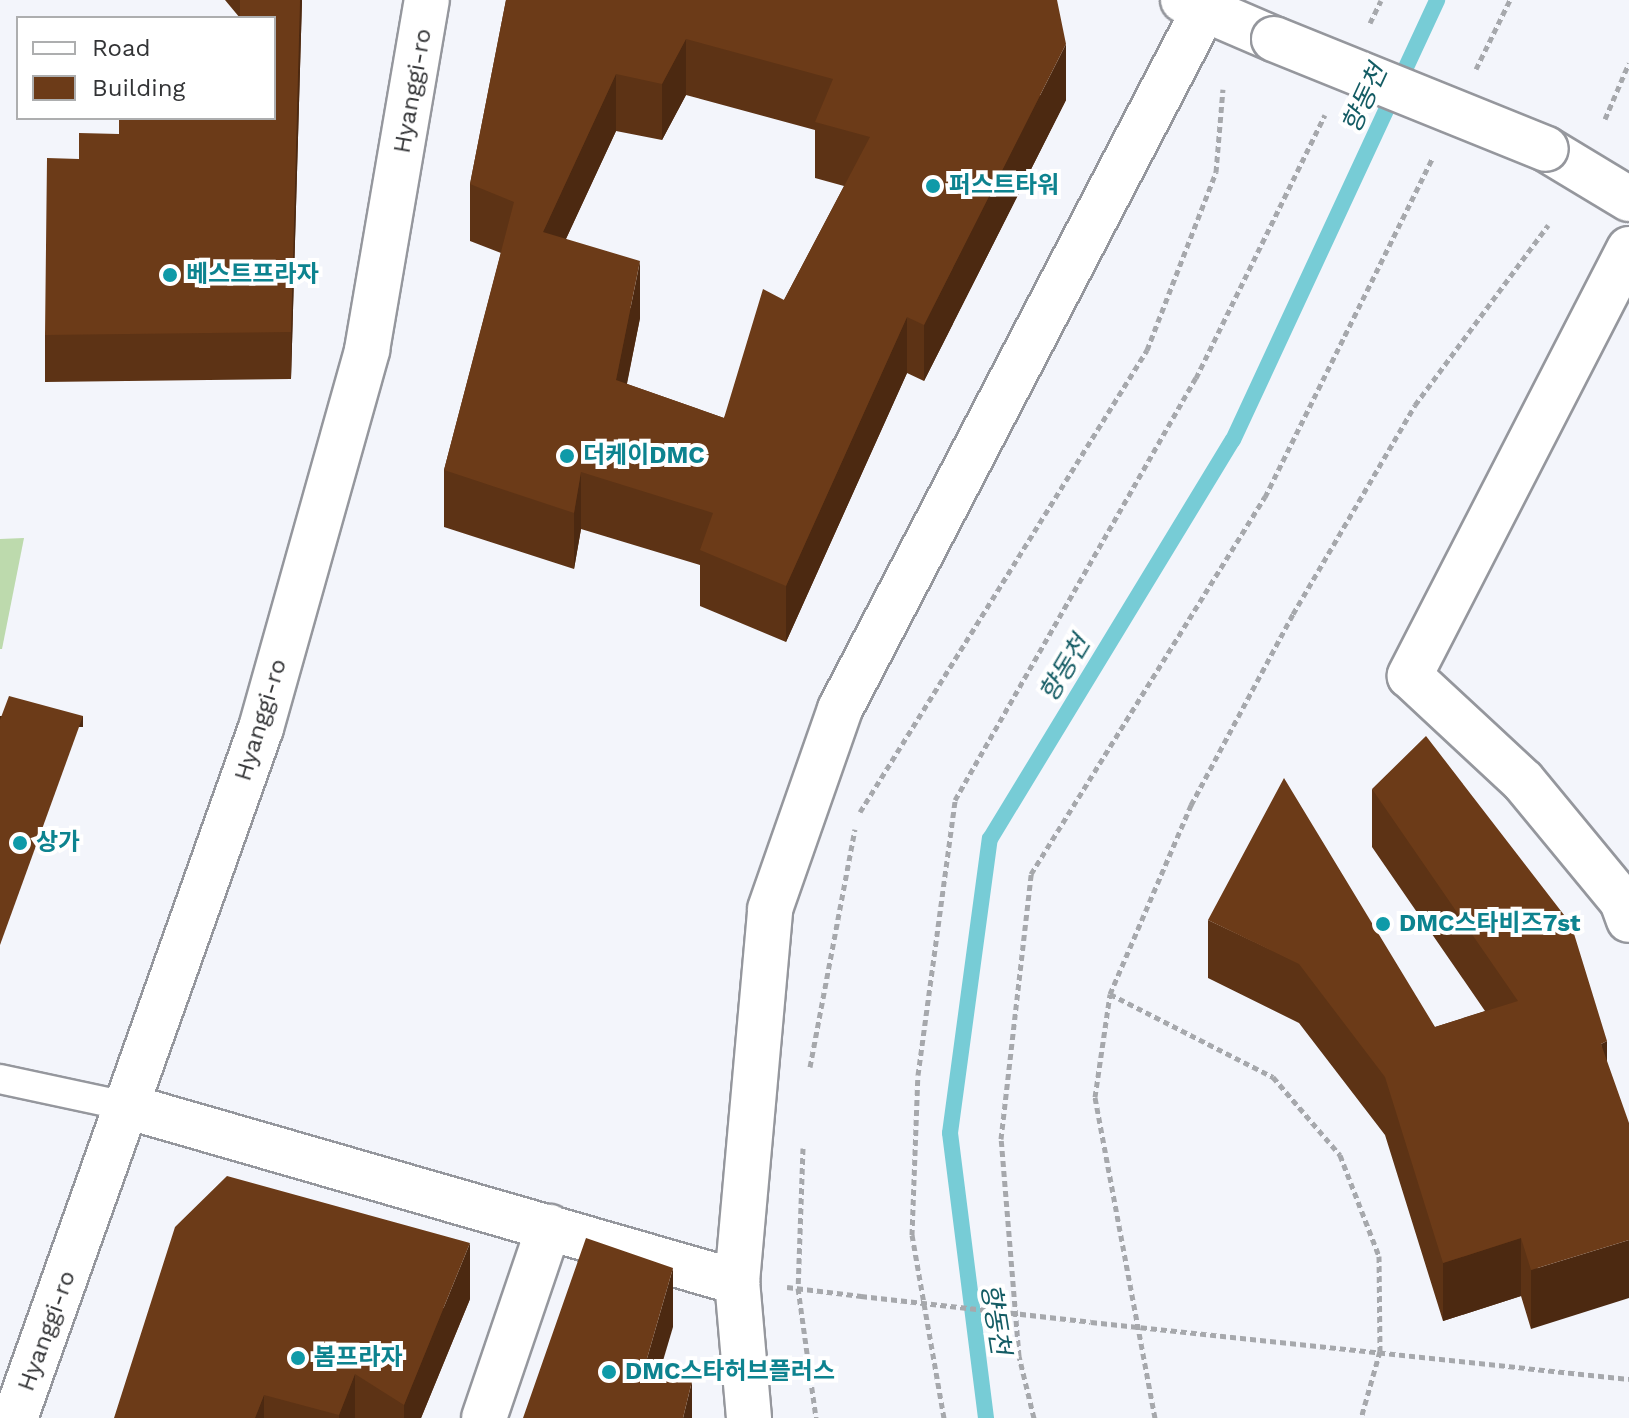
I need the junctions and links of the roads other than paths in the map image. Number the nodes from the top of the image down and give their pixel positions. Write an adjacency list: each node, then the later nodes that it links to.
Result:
1 (427, 0): 7 (street, Hyanggi-ro)
2 (1193, 5): 3 (street, bridge); 9 (street)
3 (1629, 199)
4 (1629, 249): 5 (street)
5 (1629, 920)
6 (0, 1079): 7 (lane)
7 (126, 1106): 8 (street); 10 (street, Hyanggi-ro)
8 (549, 1227): 9 (street); 11 (street)
9 (755, 1283): 12 (street)
10 (15, 1418)
11 (484, 1418)
12 (749, 1418)

